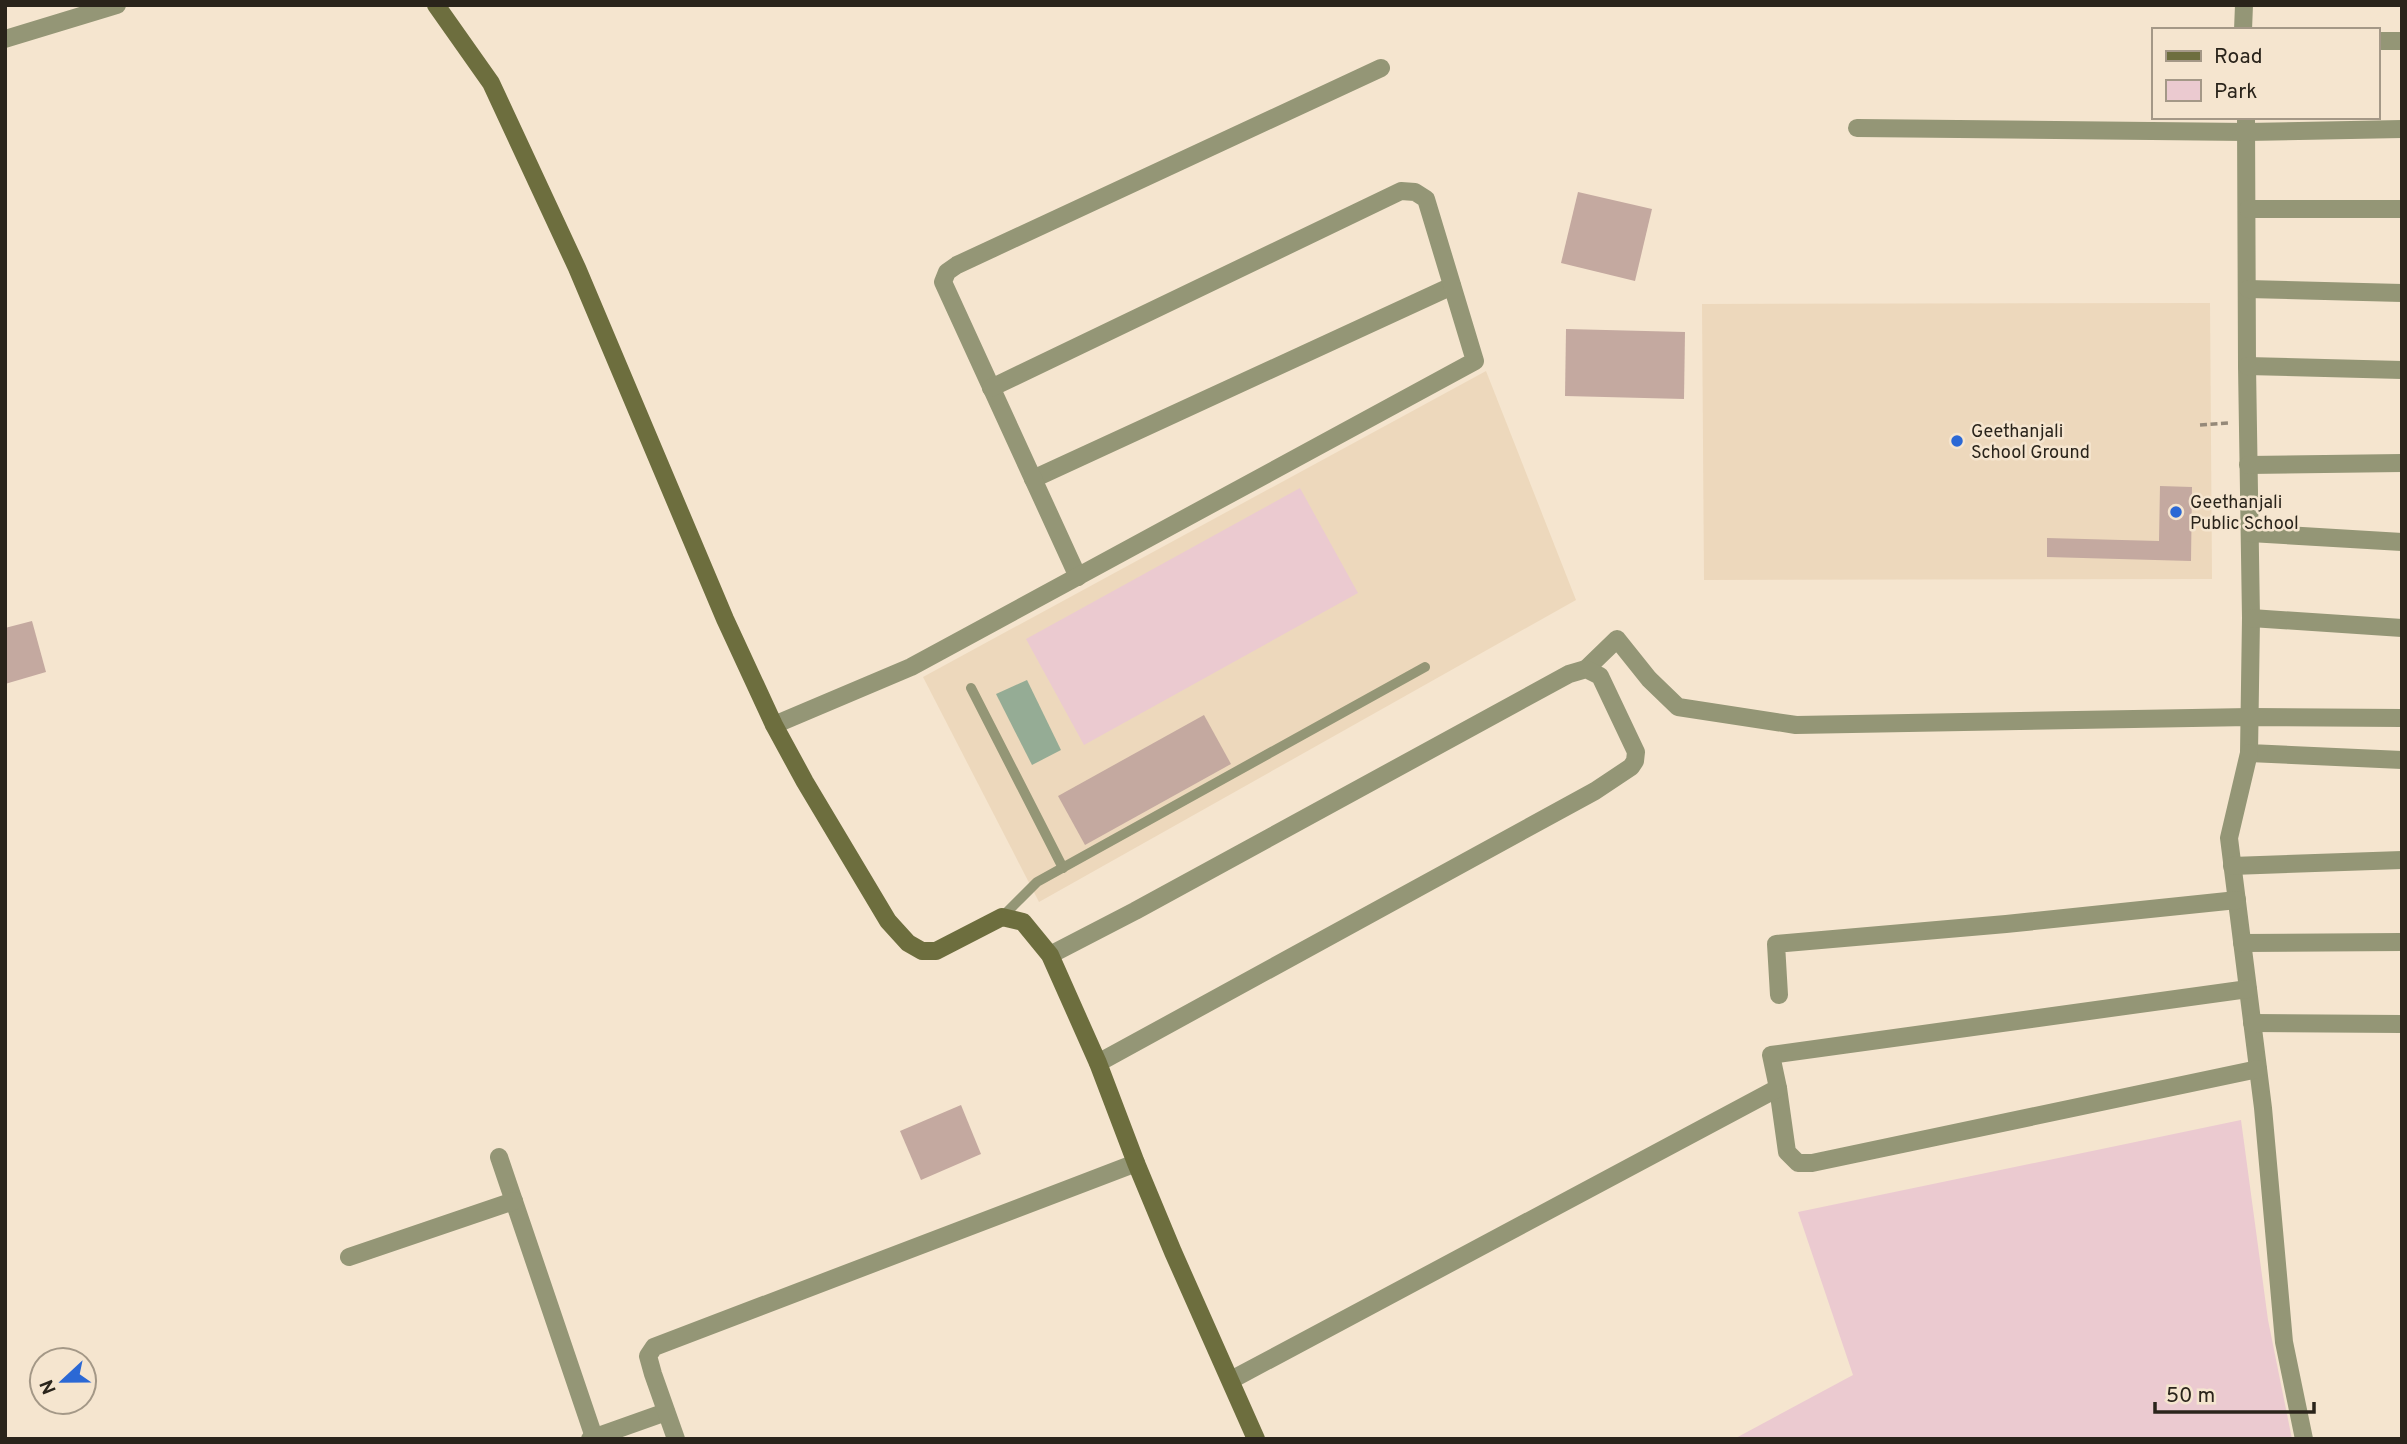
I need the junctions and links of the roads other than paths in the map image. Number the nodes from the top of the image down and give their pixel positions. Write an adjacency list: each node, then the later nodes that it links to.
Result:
1 (117, 5): 5 (street)
2 (436, 5): 33 (street)
3 (2244, 5): 4 (street)
4 (2243, 28)
5 (5, 39)
6 (2379, 41): 7 (street)
7 (2402, 41)
8 (1381, 68): 19 (street)
9 (2246, 125): 10 (street); 11 (street); 12 (street)
10 (1857, 128)
11 (2402, 129)
12 (2248, 209): 13 (street); 15 (street)
13 (2402, 209)
14 (1452, 286): 19 (street); 22 (street); 25 (street)
15 (2248, 289): 16 (street); 17 (street)
16 (2402, 293)
17 (2247, 366): 18 (street); 21 (street)
18 (2402, 370)
19 (991, 388): 22 (street)
20 (2402, 463): 21 (street)
21 (2248, 465): 23 (street)
22 (1032, 479): 25 (street)
23 (2250, 533): 24 (street); 26 (street)
24 (2402, 542)
25 (1078, 578): 33 (street)
26 (2251, 618): 27 (street); 31 (street)
27 (2402, 628)
28 (1425, 667): 38 (lane)
29 (1586, 669): 31 (street); 43 (street); 48 (street)
30 (971, 688): 38 (lane)
31 (2250, 717): 32 (street); 34 (street)
32 (2402, 718)
33 (774, 725): 40 (street)
34 (2249, 753): 35 (street); 37 (street)
35 (2402, 760)
36 (2402, 860): 37 (street)
37 (2232, 866): 39 (street)
38 (1063, 868): 40 (lane)
39 (2237, 900): 42 (street); 45 (street)
40 (1002, 917): 43 (street)
41 (2402, 942): 42 (street)
42 (2242, 943): 44 (street)
43 (1050, 955): 48 (street)
44 (2248, 989): 46 (street); 50 (street)
45 (1779, 995)
46 (2252, 1023): 47 (street); 49 (street)
47 (2402, 1024)
48 (1098, 1063): 52 (street)
49 (2258, 1069): 50 (street); 60 (street)
50 (1778, 1088): 55 (street)
51 (499, 1157): 53 (street)
52 (1136, 1163): 55 (street); 56 (street)
53 (514, 1201): 54 (street); 57 (street)
54 (349, 1257)
55 (1231, 1380): 59 (street)
56 (666, 1412): 57 (street); 58 (street)
57 (592, 1438)
58 (676, 1439)
59 (1256, 1439)
60 (2304, 1439)

